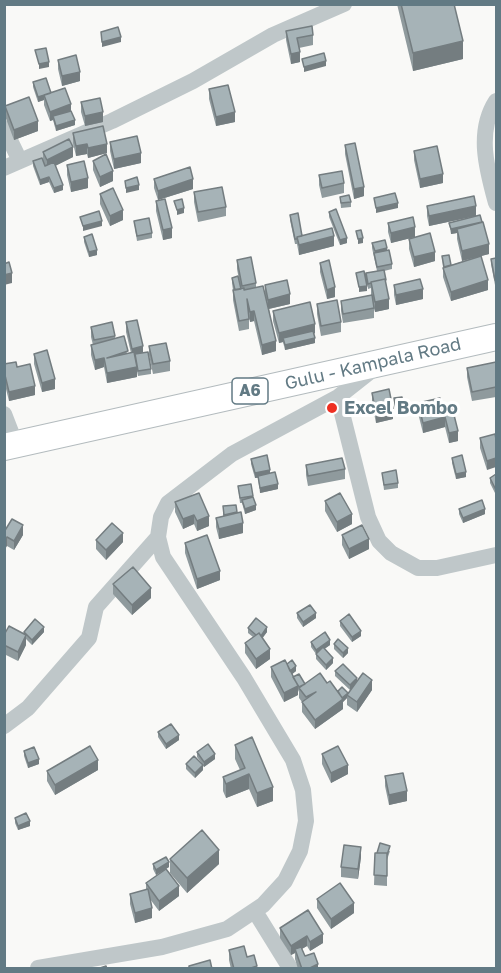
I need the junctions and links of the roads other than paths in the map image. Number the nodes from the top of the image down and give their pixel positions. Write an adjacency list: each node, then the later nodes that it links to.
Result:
1 (344, 4): 4 (street)
2 (496, 100): 5 (street)
3 (4, 128): 4 (street)
4 (12, 164)
5 (496, 203)
6 (496, 337): 7 (main road, Gulu - Kampala Road / A6)
7 (383, 361): 8 (street); 10 (main road, Gulu - Kampala Road / A6)
8 (338, 397): 11 (street); 12 (street)
9 (4, 414): 10 (street)
10 (10, 446)
11 (158, 537): 13 (street); 14 (street)
12 (496, 555)
13 (4, 726)
14 (256, 913): 15 (street); 16 (street)
15 (38, 969)
16 (290, 969)

